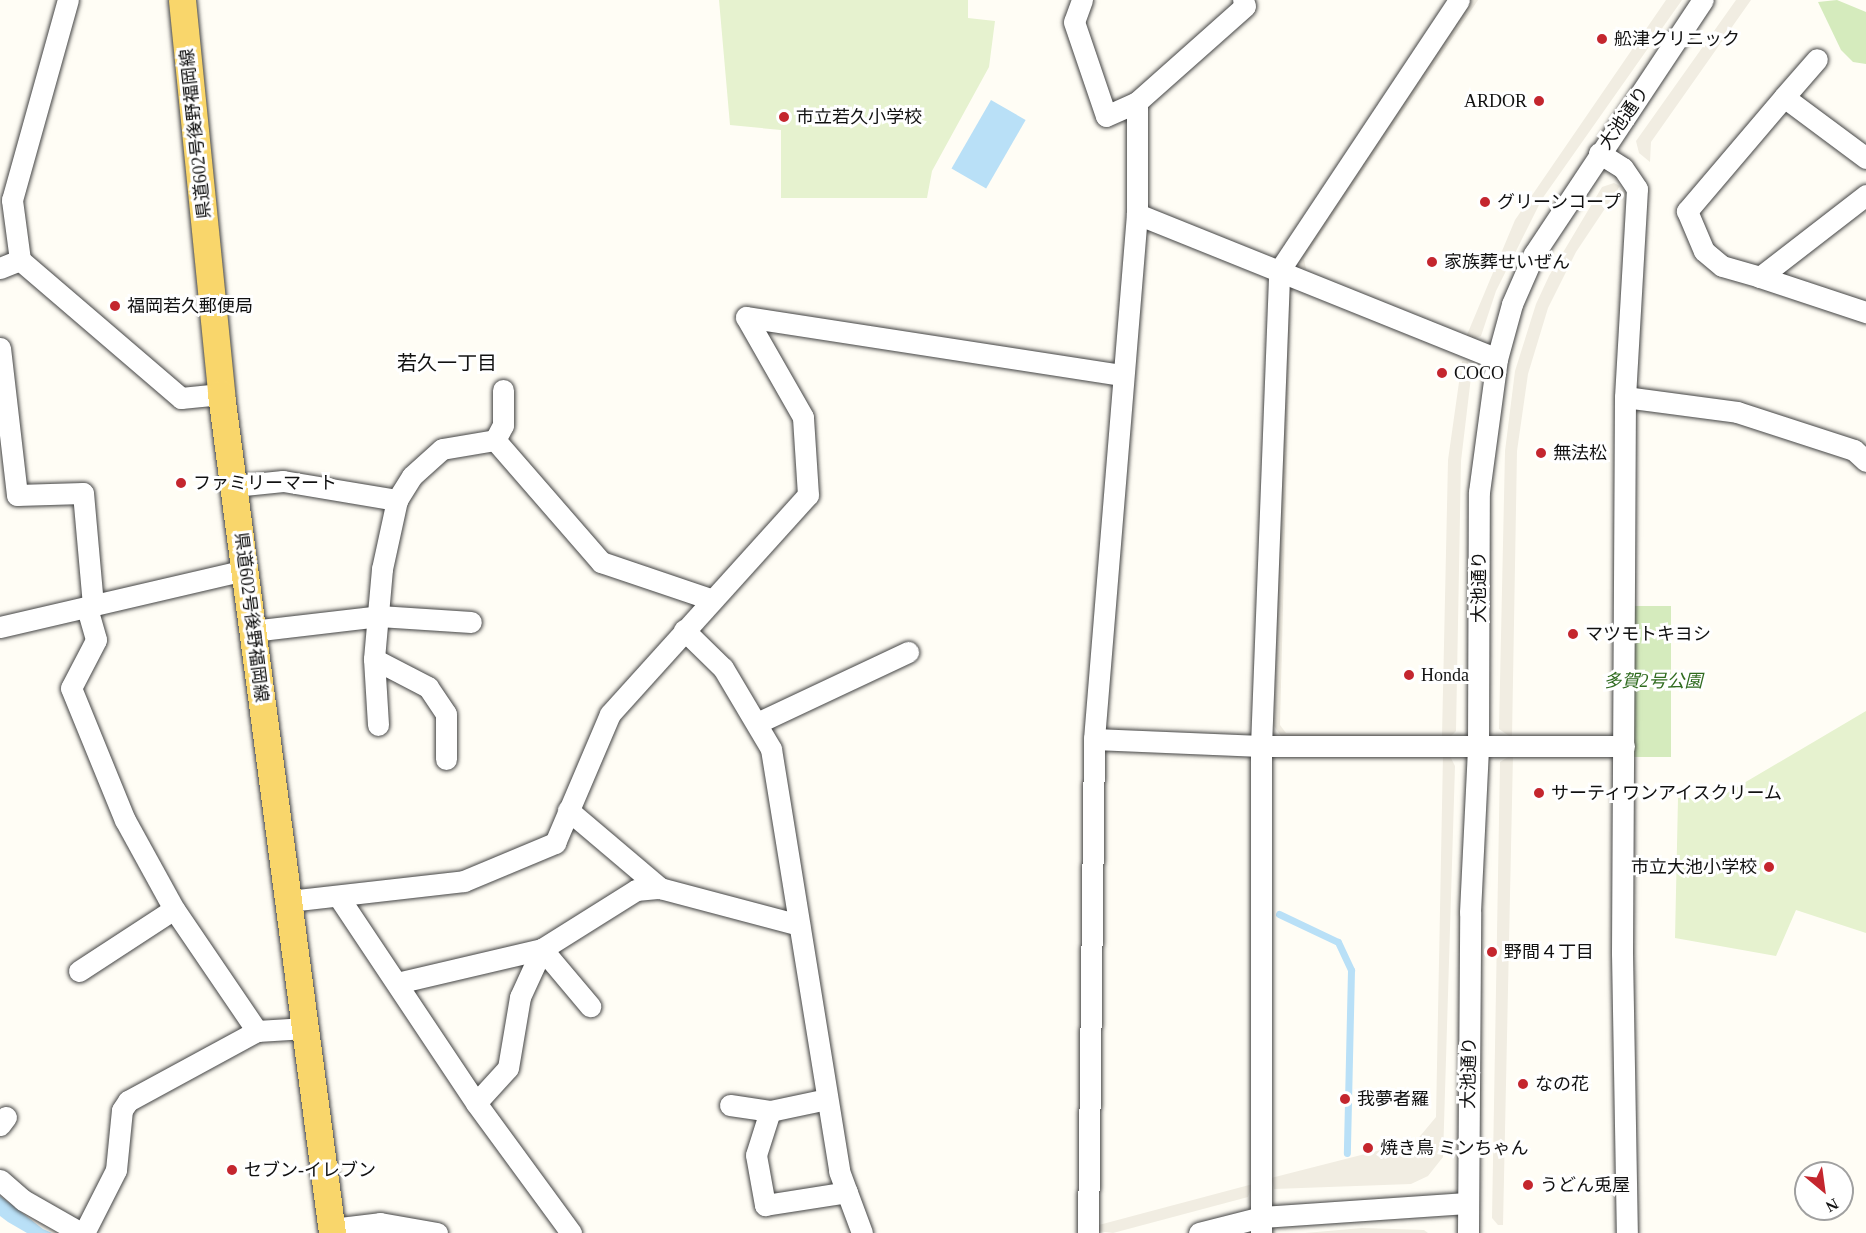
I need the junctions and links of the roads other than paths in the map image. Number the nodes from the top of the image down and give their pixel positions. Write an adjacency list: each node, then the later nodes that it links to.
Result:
1 (68, 0): 14 (street)
2 (182, 0): 23 (main road, 県道602号後野福岡線)
3 (1082, 0): 9 (street)
4 (1459, 0): 16 (street)
5 (1703, 0): 10 (street, 大池通り)
6 (1248, 2): 9 (street)
7 (1817, 59): 8 (street)
8 (1784, 97): 11 (street); 17 (street)
9 (1137, 102): 13 (street)
10 (1599, 153): 20 (street, 大池通り); 24 (street)
11 (1866, 158)
12 (1866, 195): 17 (street)
13 (1137, 214): 16 (street); 21 (street)
14 (20, 260): 15 (street); 23 (street)
15 (0, 268)
16 (1279, 271): 20 (street); 42 (street)
17 (1760, 277): 18 (street)
18 (1866, 312)
19 (0, 348): 31 (street)
20 (1497, 359): 43 (street, 大池通り)
21 (1122, 375): 30 (street); 41 (street)
22 (503, 390): 25 (street)
23 (221, 394): 27 (main road, 県道602号後野福岡線)
24 (1625, 397): 26 (street); 44 (street)
25 (495, 440): 28 (street); 30 (street)
26 (1866, 461)
27 (234, 486): 28 (street); 29 (main road, 県道602号後野福岡線)
28 (396, 500): 32 (street)
29 (245, 570): 31 (street); 36 (main road, 県道602号後野福岡線)
30 (710, 599): 35 (street)
31 (90, 606): 34 (street); 50 (street)
32 (379, 616): 33 (street); 36 (street); 38 (street)
33 (471, 622)
34 (0, 627)
35 (684, 630): 39 (street); 46 (street)
36 (252, 631): 49 (main road, 県道602号後野福岡線)
37 (908, 652): 39 (street)
38 (374, 659): 40 (street); 45 (street)
39 (756, 723): 51 (street)
40 (378, 725)
41 (1094, 739): 42 (street); 71 (street)
42 (1261, 746): 43 (street); 65 (street)
43 (1478, 746): 44 (street); 64 (street, 大池通り)
44 (1624, 746): 74 (street)
45 (446, 759)
46 (567, 810): 47 (street); 48 (street)
47 (660, 888): 51 (street); 52 (street)
48 (338, 896): 49 (street); 54 (street)
49 (289, 901): 56 (main road, 県道602号後野福岡線)
50 (174, 909): 53 (street); 57 (street)
51 (799, 925): 58 (street)
52 (542, 949): 54 (street); 55 (street); 59 (street)
53 (79, 971)
54 (397, 983): 59 (street)
55 (590, 1006)
56 (306, 1028): 57 (street); 66 (main road, 県道602号後野福岡線)
57 (257, 1031): 67 (street)
58 (827, 1099): 61 (street); 63 (street)
59 (476, 1103): 69 (street)
60 (730, 1105): 61 (street)
61 (770, 1111): 63 (street)
62 (0, 1180): 67 (street)
63 (847, 1192): 70 (street)
64 (1467, 1203): 65 (street); 73 (street, 大池通り)
65 (1262, 1225): 72 (street)
66 (332, 1231): 68 (street)
67 (82, 1233)
68 (437, 1233)
69 (571, 1233)
70 (862, 1233)
71 (1088, 1233)
72 (1199, 1233)
73 (1468, 1233)
74 (1627, 1233)

